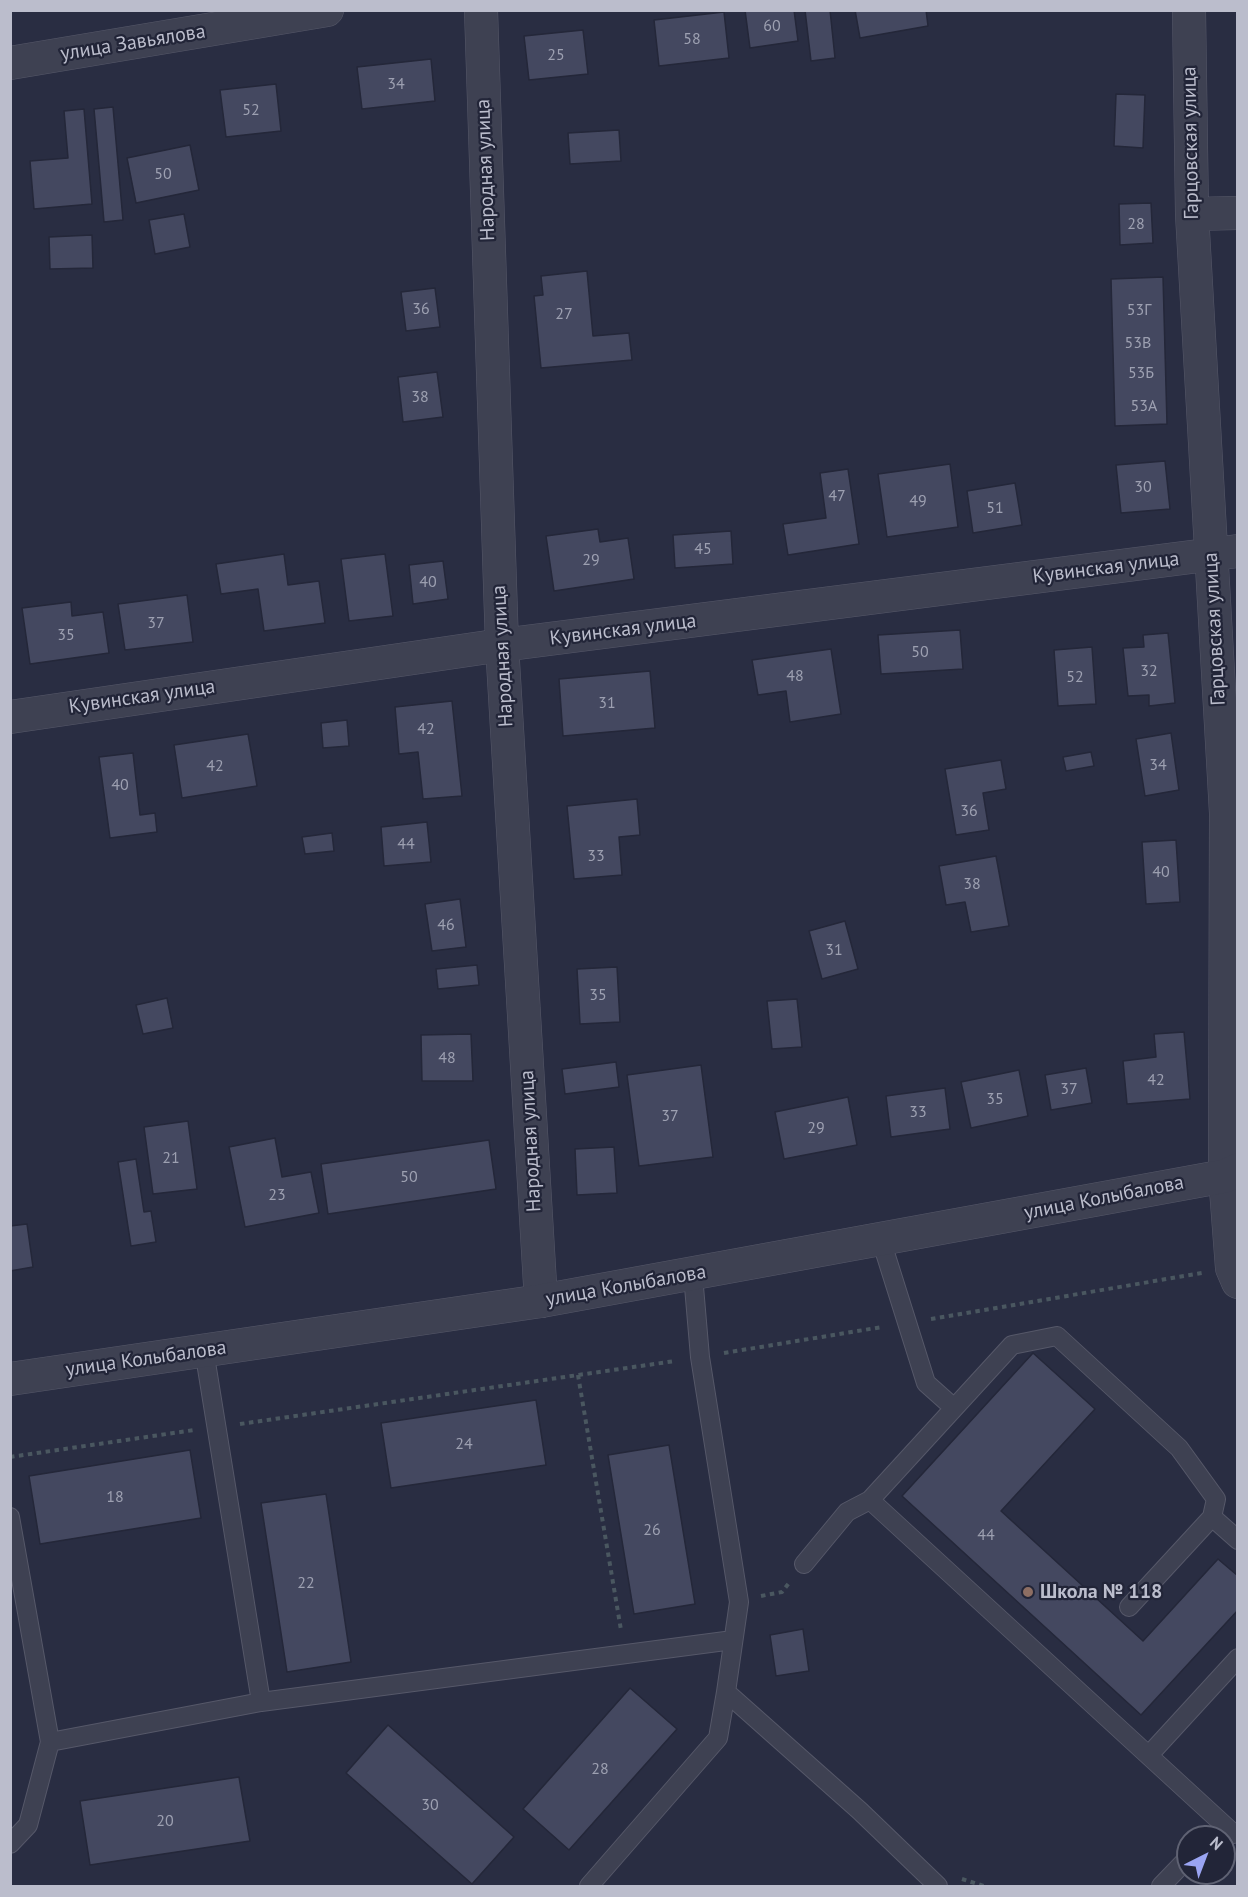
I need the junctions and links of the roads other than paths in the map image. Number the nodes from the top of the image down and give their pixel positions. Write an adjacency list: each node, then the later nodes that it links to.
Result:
1 (327, 10): 4 (street, улица Завьялова)
2 (481, 10): 8 (street, Народная улица)
3 (1189, 10): 6 (street, Гарцовская улица)
4 (10, 63)
5 (1238, 213): 6 (street)
6 (1192, 214): 7 (street, Гарцовская улица)
7 (1224, 553): 8 (street, Кувинская улица); 10 (street, Гарцовская улица)
8 (502, 645): 9 (street, Кувинская улица); 14 (street, Народная улица)
9 (10, 717)
10 (1231, 1173): 11 (street, улица Колыбалова); 13 (street, Гарцовская улица)
11 (881, 1240): 12 (street, улица Колыбалова); 17 (lane)
12 (693, 1275): 14 (street, улица Колыбалова); 24 (lane)
13 (1235, 1275)
14 (541, 1301): 15 (street, улица Колыбалова)
15 (204, 1350): 16 (street, улица Колыбалова); 27 (lane)
16 (10, 1379)
17 (954, 1408): 18 (lane); 20 (lane)
18 (870, 1500): 22 (lane); 29 (lane)
19 (10, 1517): 28 (lane)
20 (1212, 1517): 21 (lane); 23 (lane)
21 (1238, 1540)
22 (799, 1570)
23 (1129, 1607)
24 (734, 1640): 26 (lane); 27 (lane)
25 (1238, 1658): 29 (lane)
26 (726, 1692): 34 (lane); 35 (lane)
27 (261, 1702): 28 (lane)
28 (50, 1742): 31 (lane)
29 (1149, 1755): 30 (lane)
30 (1222, 1825)
31 (10, 1844)
32 (1176, 1871): 33 (lane)
33 (1163, 1886)
34 (589, 1887)
35 (938, 1887)

